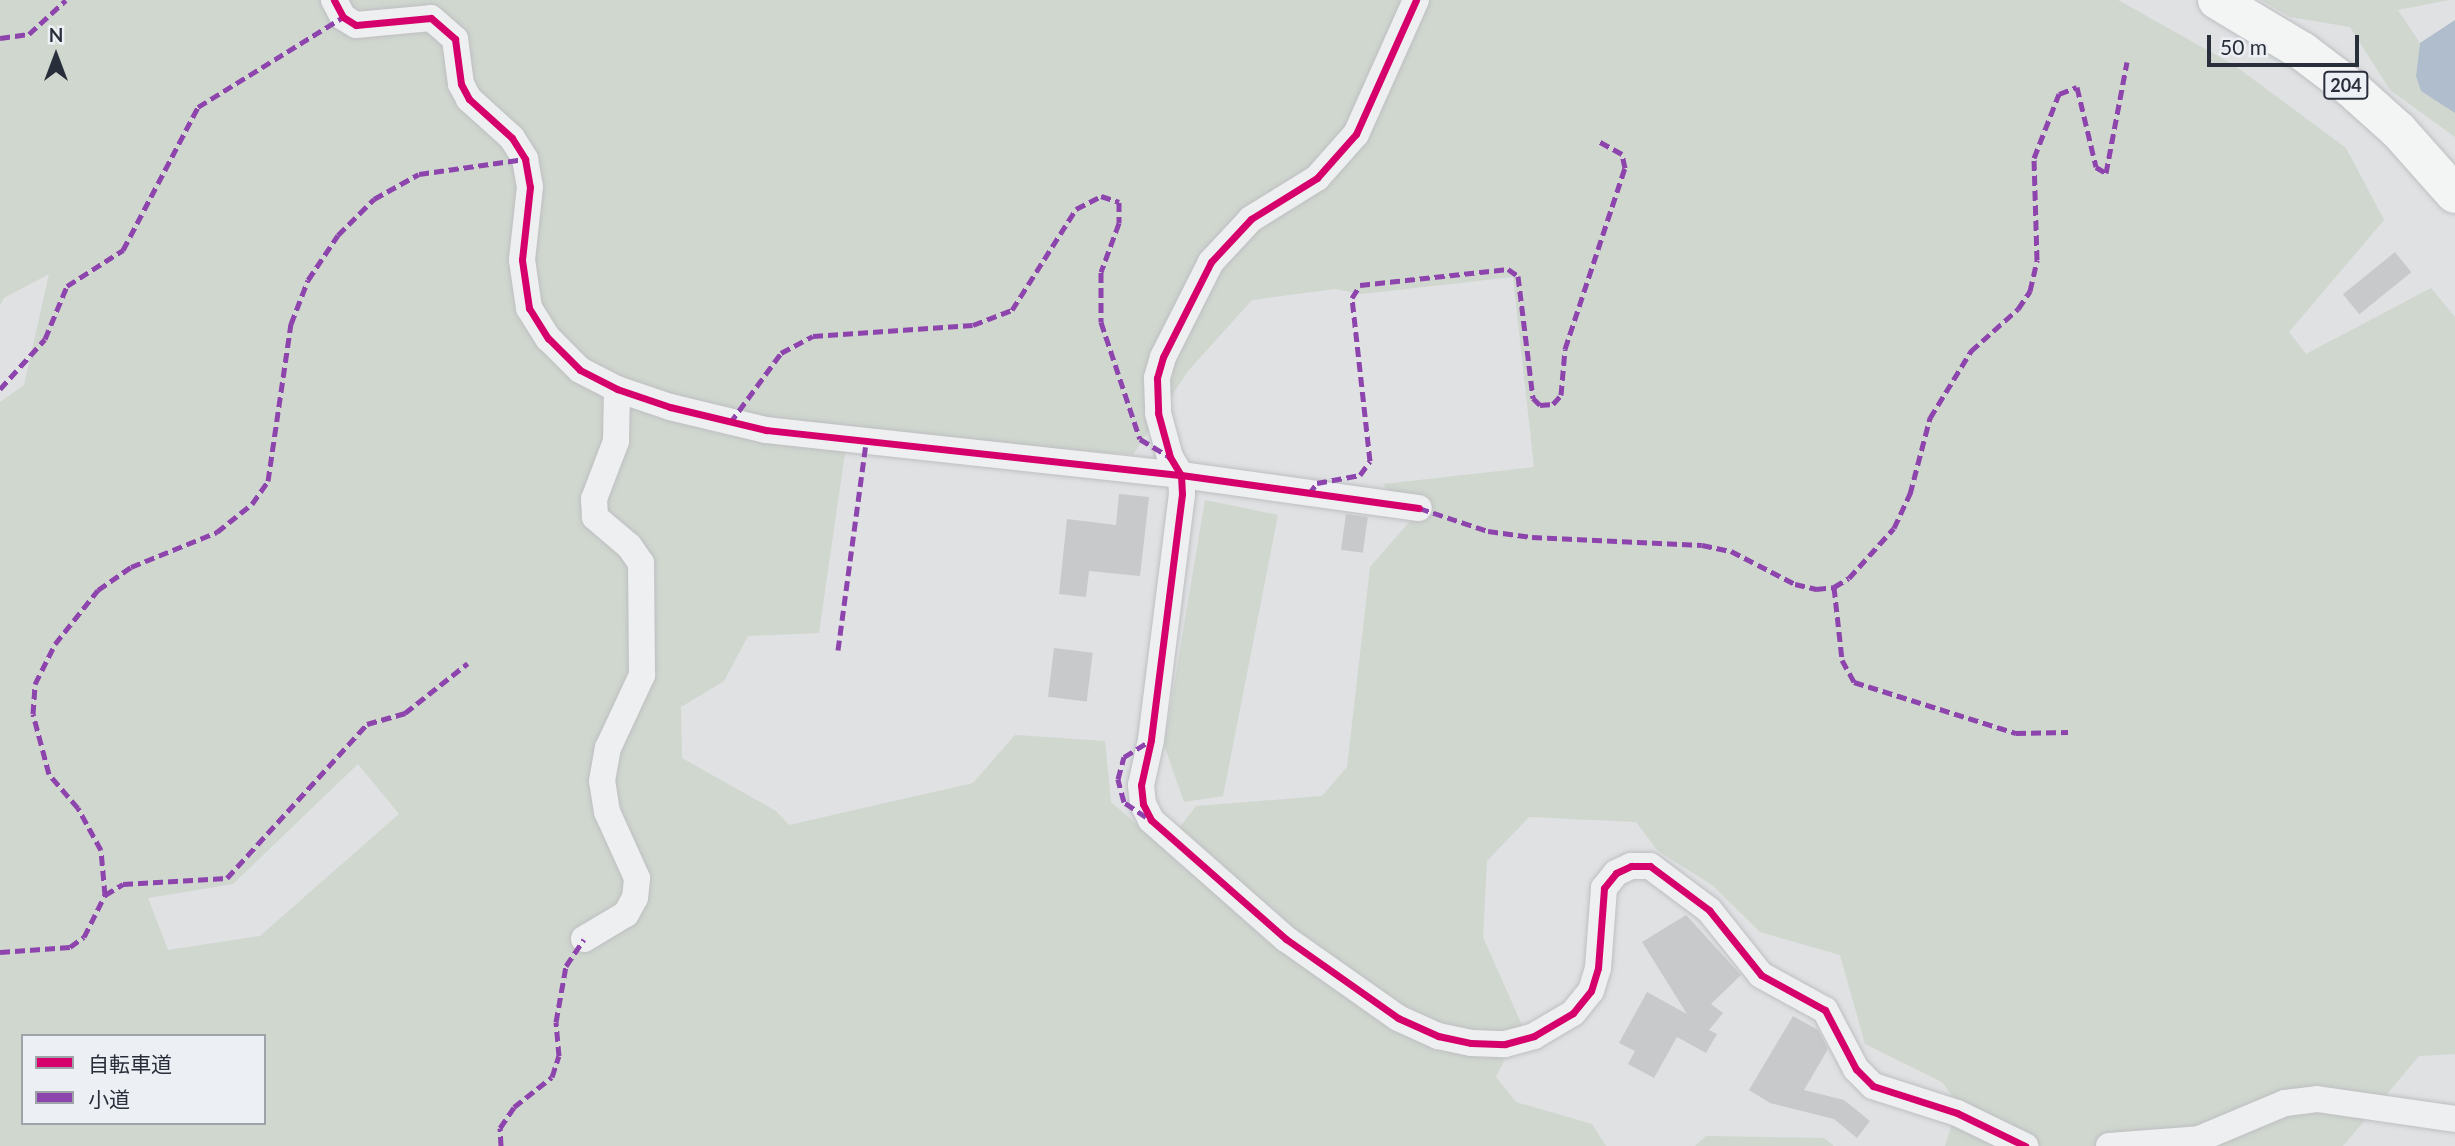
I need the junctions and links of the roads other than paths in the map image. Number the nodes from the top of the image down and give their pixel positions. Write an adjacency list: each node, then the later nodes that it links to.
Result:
1 (334, 0): 5 (street)
2 (1416, 0): 6 (street)
3 (2217, 0): 4 (highway, 204)
4 (2455, 194)
5 (617, 389): 6 (street); 8 (street)
6 (1181, 475): 7 (street); 10 (street)
7 (1419, 508)
8 (584, 939)
9 (2455, 1119): 11 (street)
10 (2025, 1146)
11 (2109, 1146)

